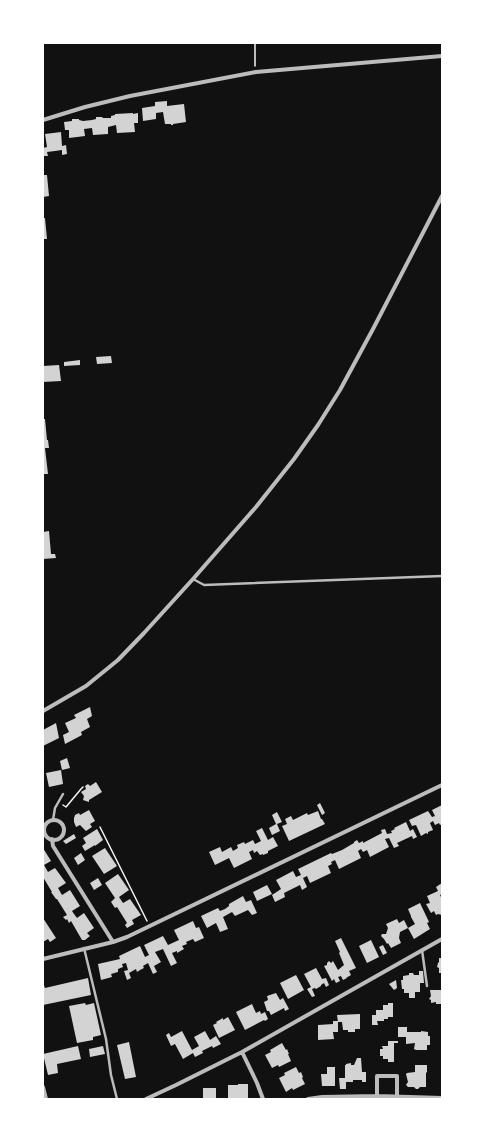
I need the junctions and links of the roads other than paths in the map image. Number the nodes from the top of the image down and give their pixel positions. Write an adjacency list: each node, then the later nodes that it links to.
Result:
1 (442, 56): 2 (street)
2 (43, 120)
3 (442, 196): 5 (street)
4 (442, 576): 5 (lane)
5 (194, 579): 6 (street)
6 (43, 711)
7 (442, 785): 12 (street)
8 (63, 794): 9 (lane)
9 (53, 820): 10 (street); 10 (street)
10 (52, 839): 12 (street)
11 (442, 939): 14 (street)
12 (113, 942): 13 (street)
13 (84, 948): 15 (street); 23 (lane)
14 (422, 950): 16 (lane); 17 (street)
15 (43, 959)
16 (427, 986)
17 (242, 1052): 24 (street); 25 (street)
18 (43, 1086): 22 (street)
19 (376, 1096): 20 (street); 20 (street); 26 (street)
20 (397, 1096): 21 (street)
21 (442, 1098)
22 (46, 1099)
23 (117, 1099)
24 (146, 1099)
25 (263, 1099)
26 (308, 1099)

